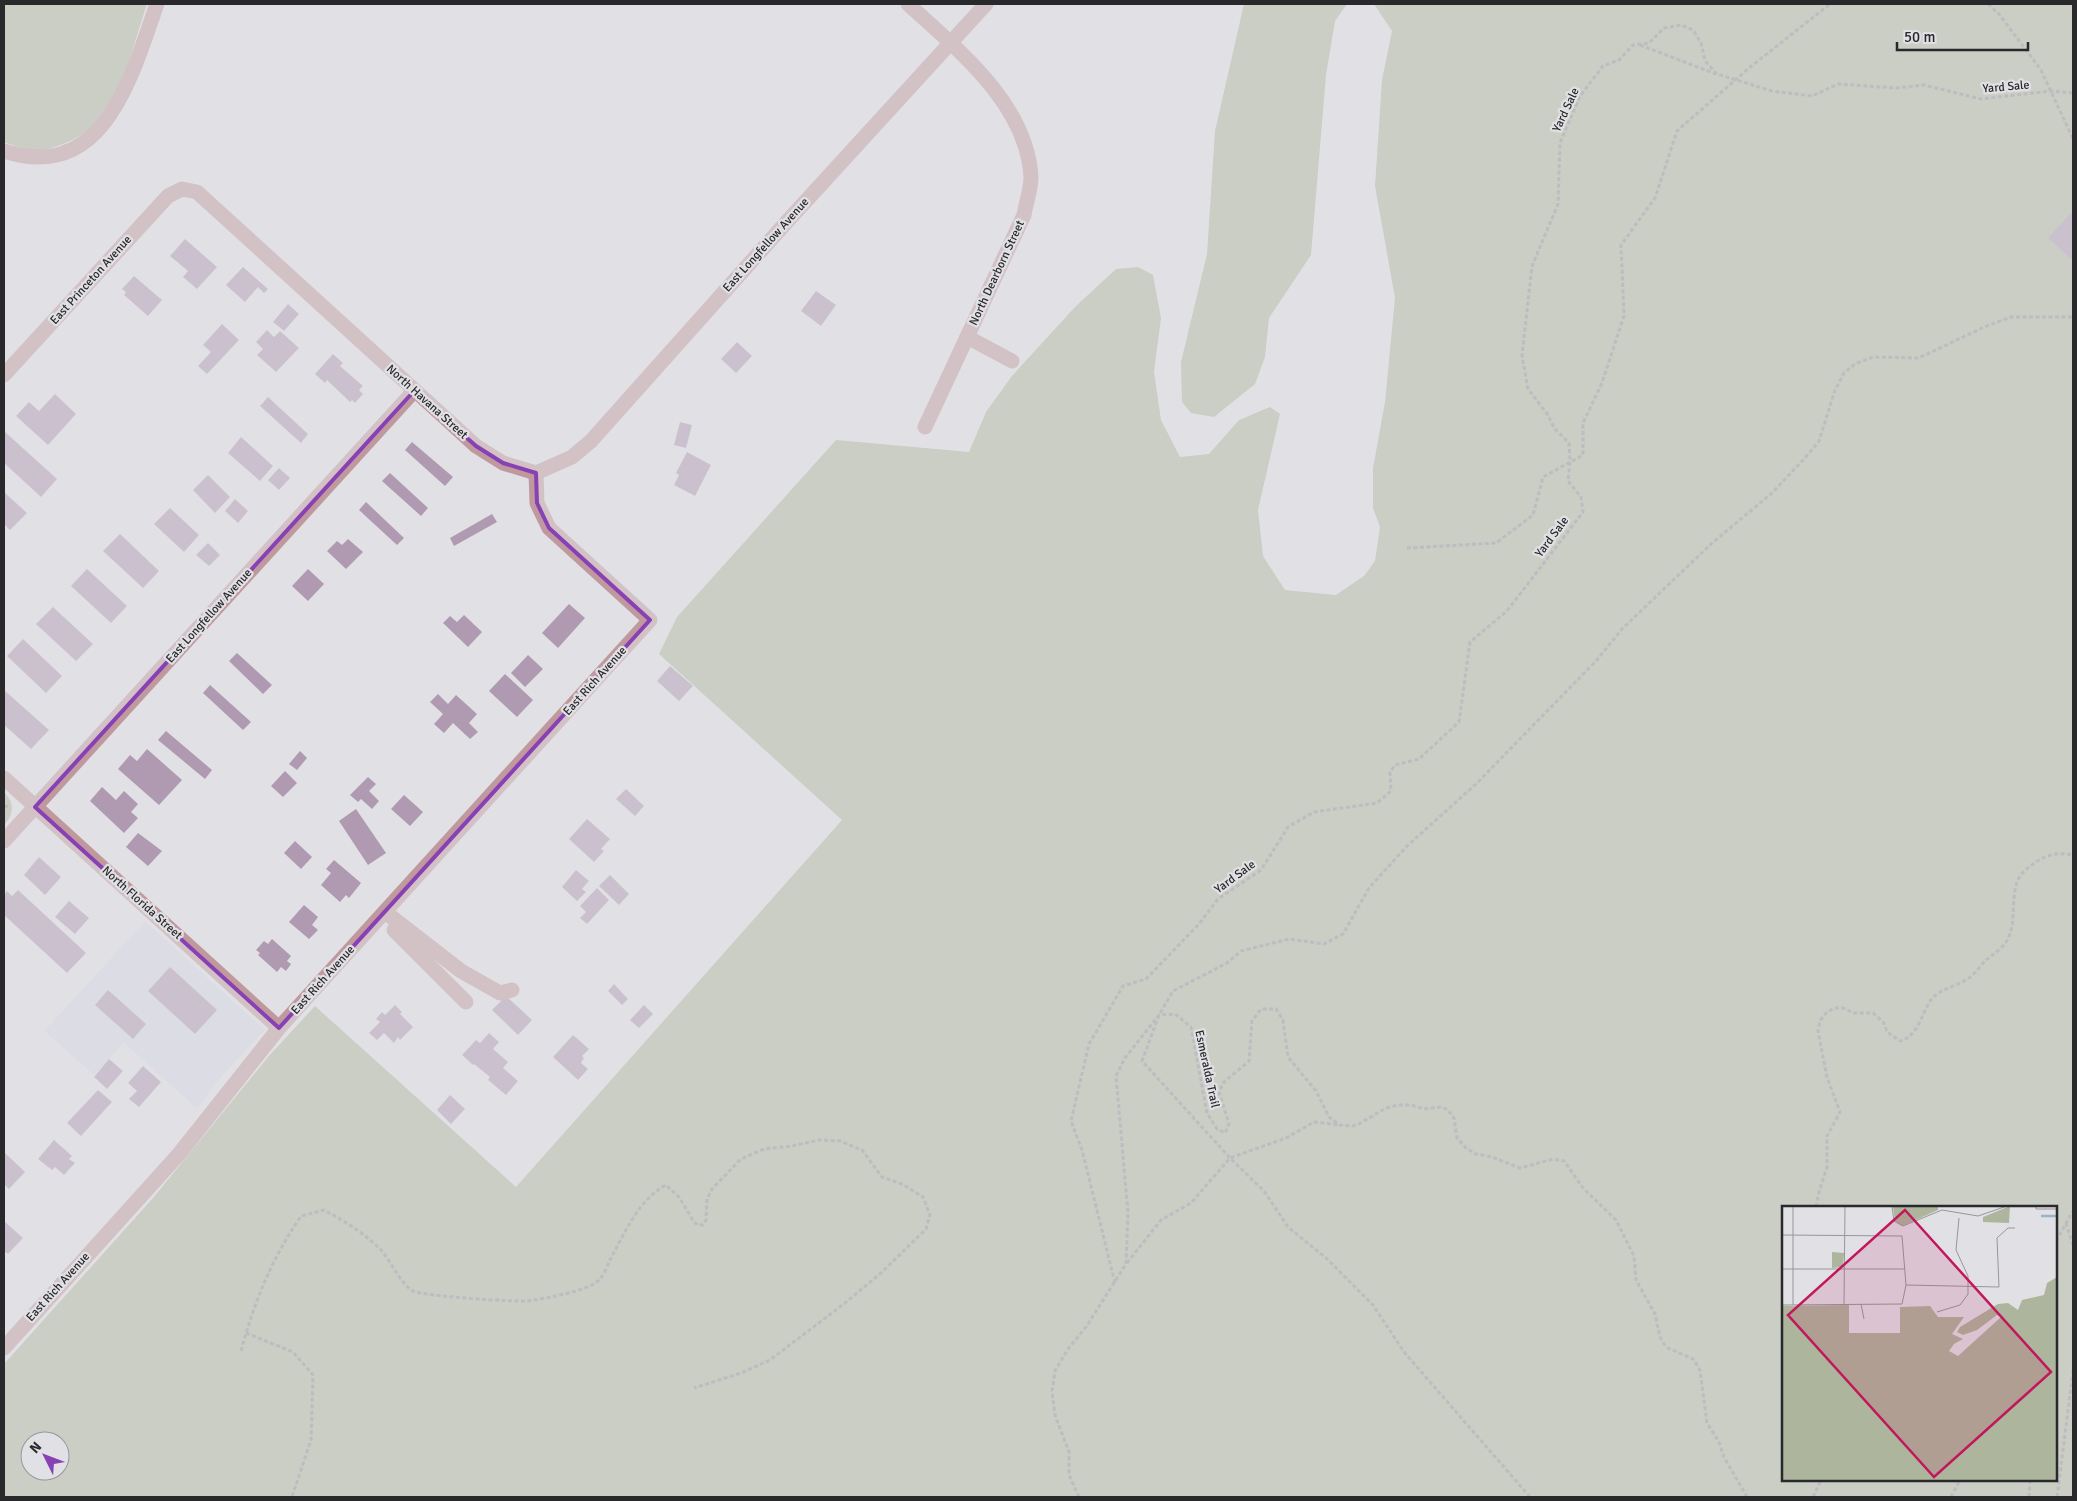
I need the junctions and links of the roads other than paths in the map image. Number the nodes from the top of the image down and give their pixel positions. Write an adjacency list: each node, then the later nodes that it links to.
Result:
1 (157, 4): 5 (street)
2 (908, 4): 4 (street, North Dearborn Street)
3 (986, 4): 4 (street, East Longfellow Avenue)
4 (950, 42): 7 (street, North Dearborn Street); 12 (street, East Longfellow Avenue)
5 (4, 151)
6 (182, 189): 9 (street, East Princeton Avenue); 10 (street, North Havana Street)
7 (967, 337): 8 (street); 11 (street, North Dearborn Street)
8 (1012, 360)
9 (4, 375)
10 (414, 391): 12 (street, North Havana Street); 14 (street, East Longfellow Avenue)
11 (925, 427)
12 (536, 473): 16 (street, East Rich Avenue)
13 (4, 778): 14 (street, North Florida Street)
14 (35, 807): 15 (street, East Longfellow Avenue); 19 (street, North Florida Street)
15 (4, 842)
16 (383, 914): 17 (street); 18 (street); 19 (street, East Rich Avenue)
17 (512, 990)
18 (466, 1002)
19 (280, 1028): 20 (street, East Rich Avenue)
20 (4, 1348)

